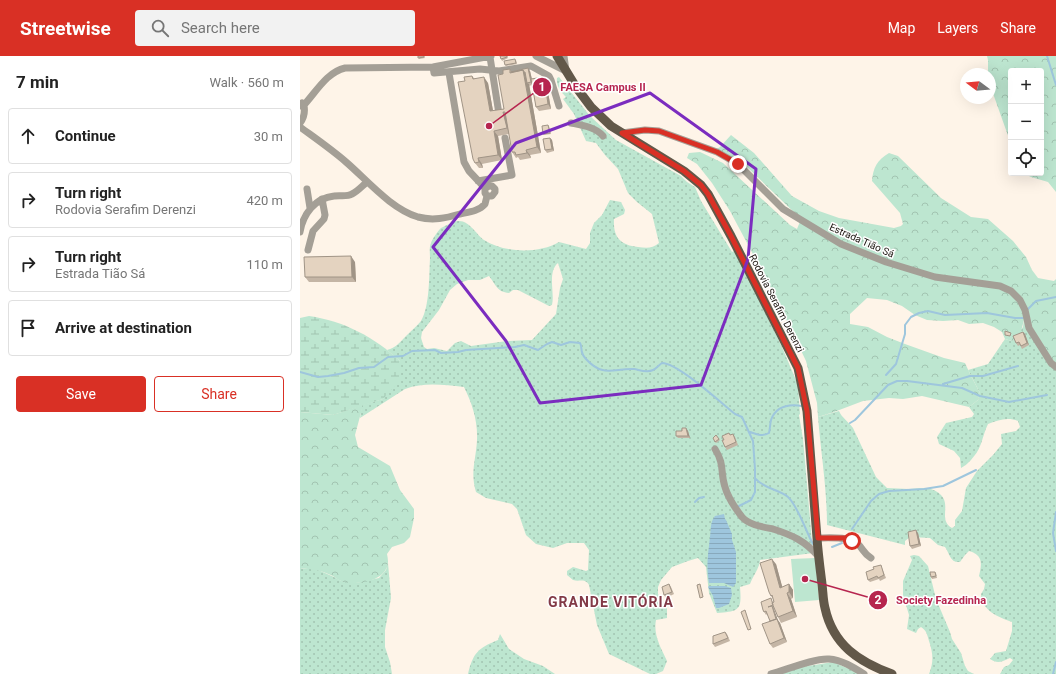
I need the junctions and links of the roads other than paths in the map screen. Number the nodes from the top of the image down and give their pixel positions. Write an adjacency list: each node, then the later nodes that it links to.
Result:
1 (490, 56): 5 (street); 8 (street)
2 (536, 56): 9 (street)
3 (557, 56): 9 (main road, Rodovia Serafim Derenzi)
4 (564, 56): 9 (street)
5 (477, 60): 6 (street); 7 (street)
6 (433, 67): 10 (street); 11 (street)
7 (480, 69): 8 (street); 10 (street)
8 (492, 70): 12 (street); 13 (street)
9 (566, 71): 17 (main road, Rodovia Serafim Derenzi)
10 (449, 73): 20 (street)
11 (301, 104): 14 (street)
12 (560, 106)
13 (499, 114)
14 (300, 123)
15 (571, 123): 18 (street)
16 (300, 126): 21 (street)
17 (622, 133): 27 (street, Estrada Tião Sá); 29 (main road, Rodovia Serafim Derenzi)
18 (603, 136)
19 (505, 138): 20 (street)
20 (478, 181): 21 (street)
21 (367, 182): 23 (street)
22 (307, 189): 24 (street)
23 (322, 199): 24 (street); 26 (street)
24 (310, 208): 25 (street)
25 (300, 232)
26 (308, 250)
27 (1056, 367)
28 (715, 449): 30 (street)
29 (818, 538): 30 (main road, Rodovia Serafim Derenzi); 31 (street)
30 (818, 556): 34 (main road, Rodovia Serafim Derenzi)
31 (871, 558)
32 (771, 674): 33 (street)
33 (864, 674)
34 (892, 674)

